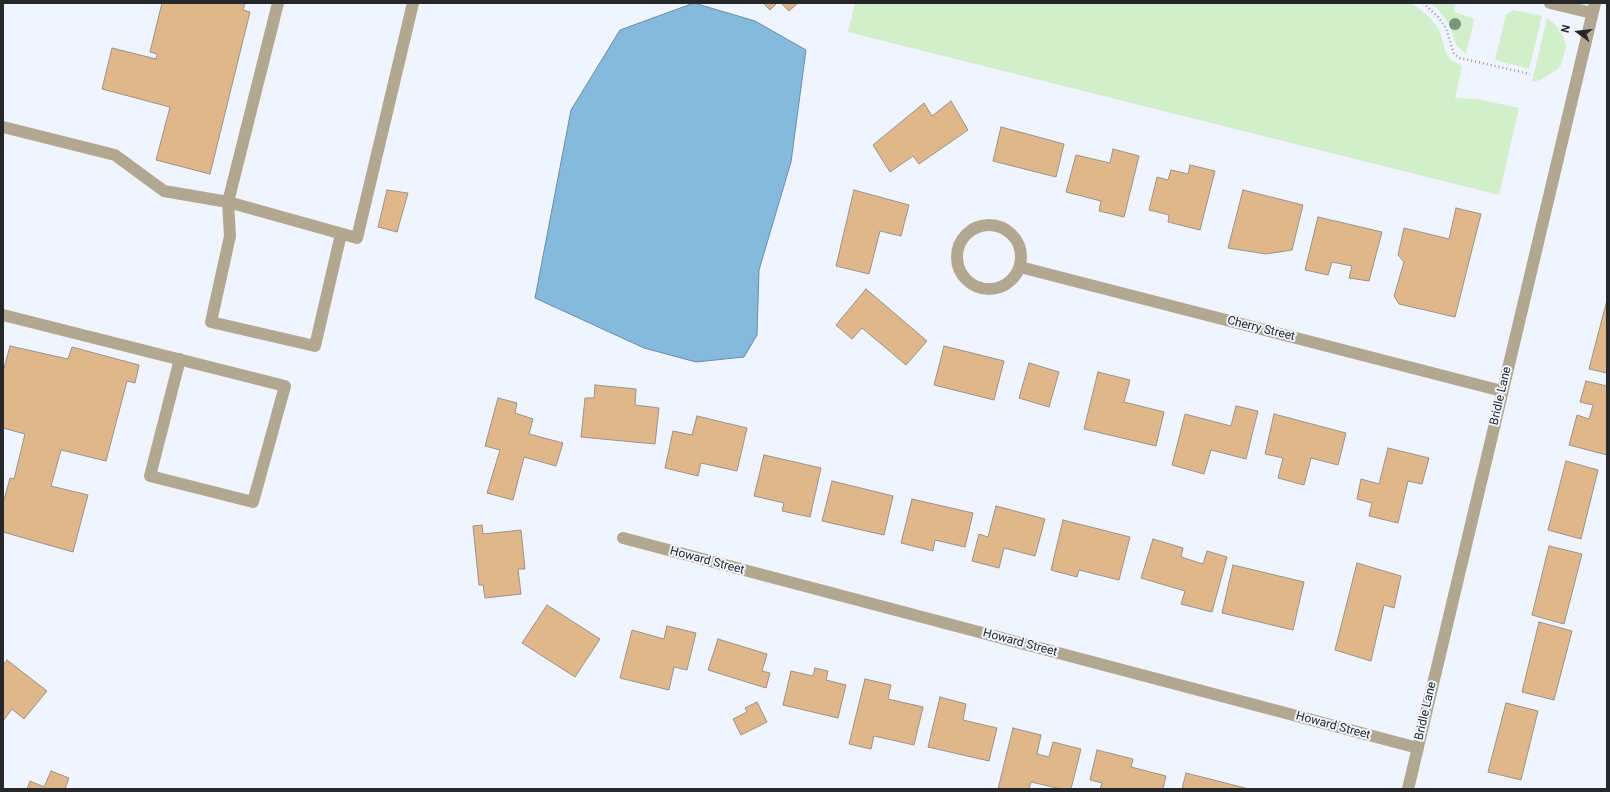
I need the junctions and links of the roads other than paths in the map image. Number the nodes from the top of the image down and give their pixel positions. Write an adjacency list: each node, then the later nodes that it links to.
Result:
1 (278, 3): 6 (street)
2 (413, 3): 7 (street)
3 (1550, 3): 4 (street)
4 (1594, 8): 11 (street, Bridle Lane)
5 (3, 127): 6 (street)
6 (228, 202): 7 (street); 7 (street)
7 (341, 234)
8 (1020, 268): 8 (street); 11 (street, Cherry Street)
9 (3, 315): 10 (street)
10 (180, 360): 10 (street)
11 (1502, 391): 13 (street, Bridle Lane)
12 (623, 538): 13 (street, Howard Street)
13 (1418, 748): 14 (street, Bridle Lane)
14 (1408, 789)

